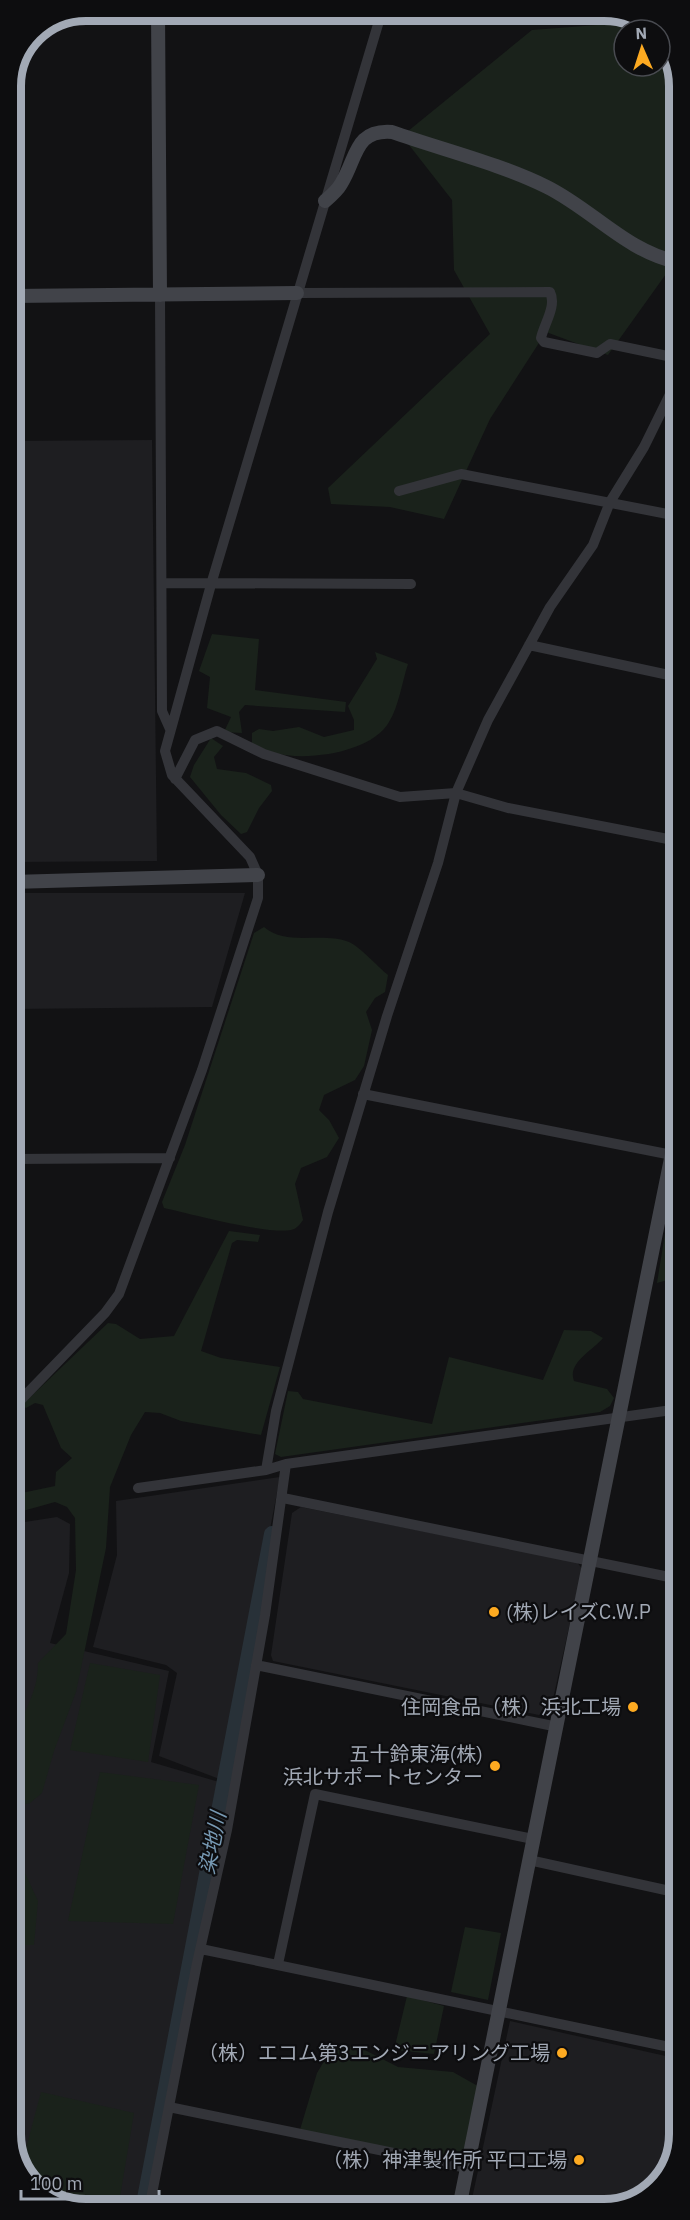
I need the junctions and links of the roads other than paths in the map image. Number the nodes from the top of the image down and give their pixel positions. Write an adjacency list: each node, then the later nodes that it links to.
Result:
1 (158, 21): 6 (street)
2 (379, 21): 3 (street)
3 (325, 201): 4 (street); 5 (street)
4 (669, 260)
5 (297, 293): 6 (street); 8 (street); 13 (street)
6 (160, 295): 7 (street); 14 (street)
7 (21, 296)
8 (669, 356)
9 (669, 396): 11 (street)
10 (399, 491): 11 (street)
11 (610, 502): 12 (street); 16 (street)
12 (669, 514)
13 (212, 581): 14 (street); 15 (street); 18 (street)
14 (163, 583): 18 (street)
15 (411, 584)
16 (529, 645): 17 (street); 20 (street)
17 (669, 675)
18 (171, 729): 19 (street)
19 (175, 779): 20 (street); 22 (street)
20 (456, 793): 21 (street); 24 (street)
21 (669, 839)
22 (258, 875): 23 (street); 27 (street)
23 (21, 882)
24 (363, 1094): 25 (street); 33 (street)
25 (669, 1156)
26 (21, 1158): 27 (street)
27 (170, 1158): 29 (street)
28 (669, 1185): 31 (street)
29 (21, 1400)
30 (669, 1411): 31 (street)
31 (620, 1418): 32 (street); 36 (street)
32 (286, 1464): 33 (street); 35 (street)
33 (266, 1470): 34 (street)
34 (138, 1488)
35 (283, 1498): 36 (street); 38 (street)
36 (590, 1561): 37 (street); 39 (street)
37 (669, 1578)
38 (256, 1665): 39 (street); 43 (street)
39 (558, 1727): 40 (street)
40 (533, 1839): 41 (street); 44 (street)
41 (529, 1860): 42 (street); 45 (street)
42 (669, 1891)
43 (201, 1950): 44 (street); 47 (street)
44 (278, 1964): 45 (street)
45 (499, 2011): 46 (street); 48 (street)
46 (669, 2047)
47 (169, 2107): 48 (street); 49 (street)
48 (467, 2168): 50 (street)
49 (151, 2199)
50 (461, 2199)

